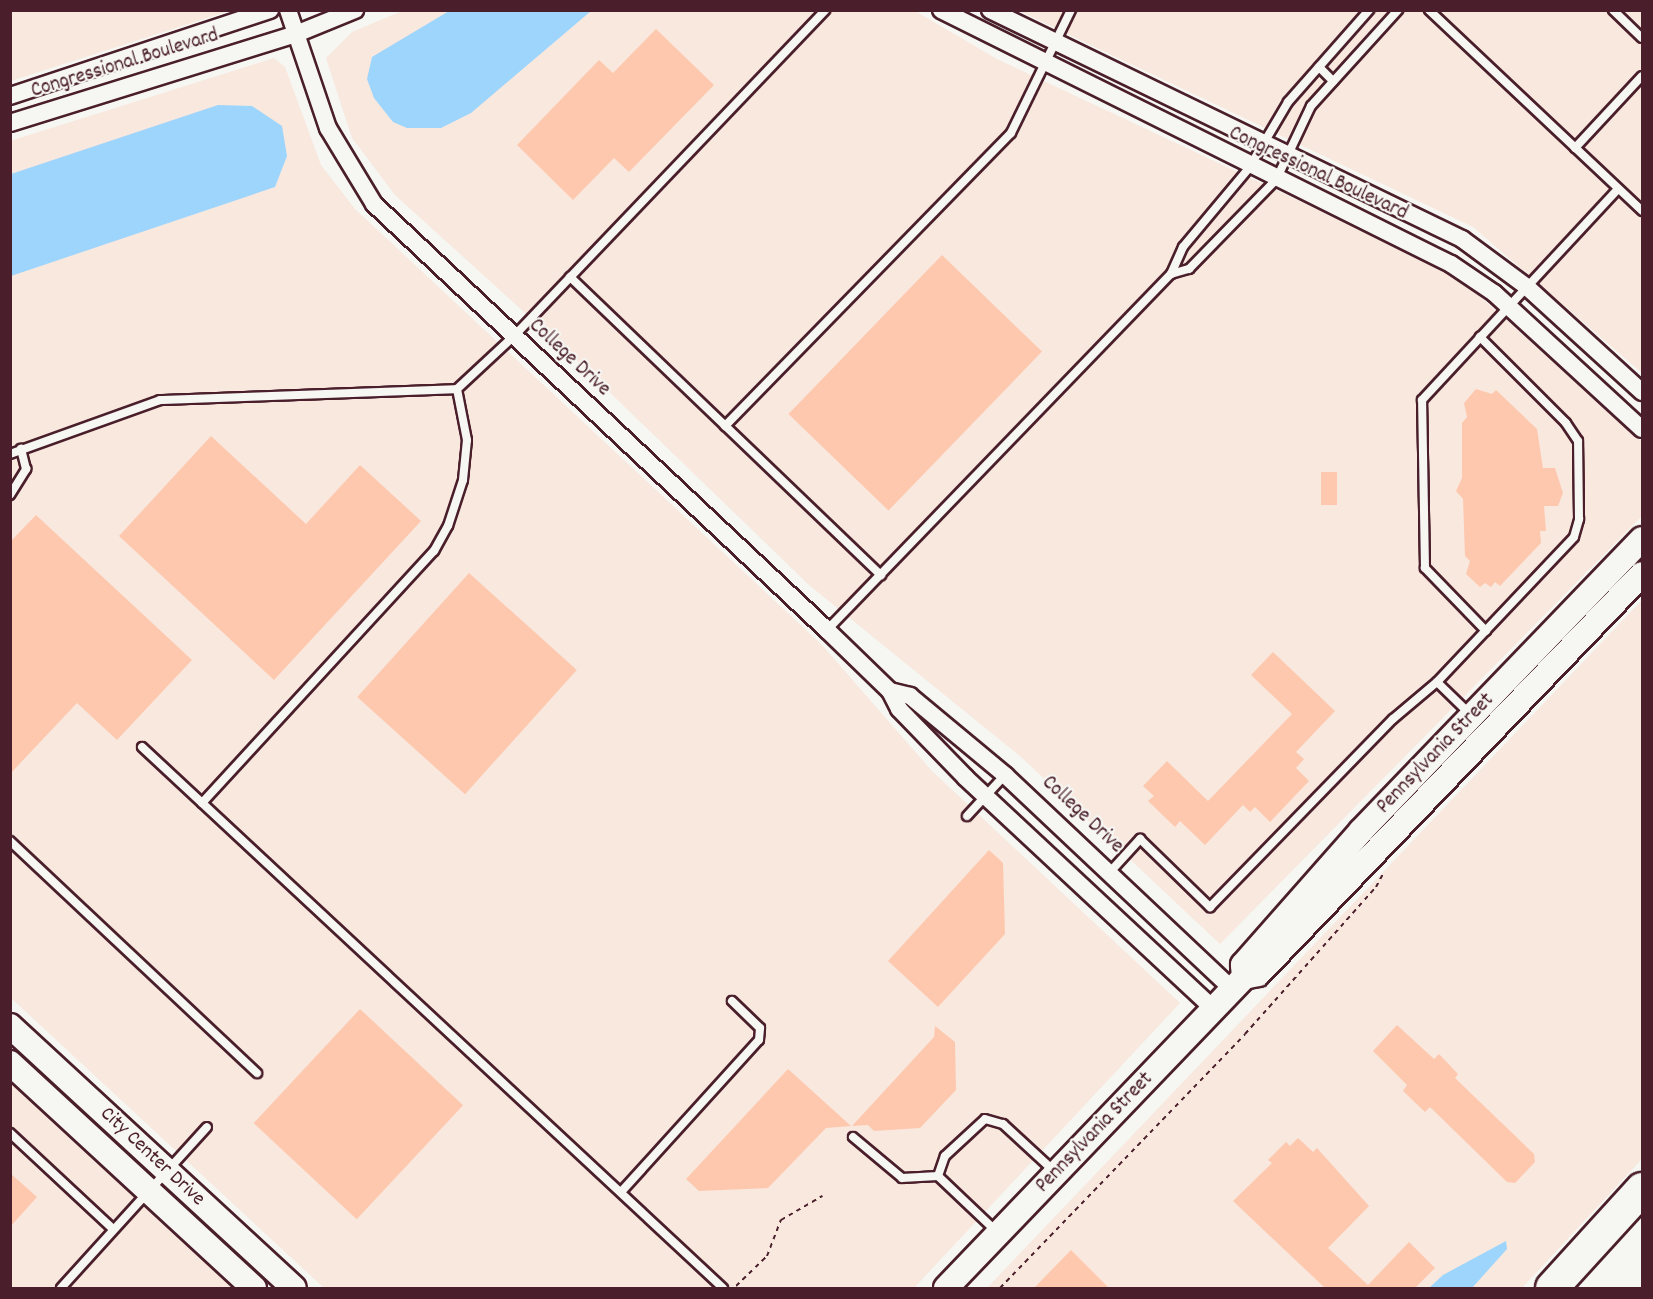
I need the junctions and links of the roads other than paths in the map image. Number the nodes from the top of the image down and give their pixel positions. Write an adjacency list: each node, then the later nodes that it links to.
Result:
1 (270, 10): 19 (street, Congressional Boulevard)
2 (288, 10): 12 (street, College Drive)
3 (354, 10): 12 (street, Congressional Boulevard)
4 (825, 10): 29 (lane)
5 (940, 10): 15 (street, Congressional Boulevard)
6 (990, 10): 14 (street, Congressional Boulevard)
7 (1071, 10): 14 (lane)
8 (1370, 10): 16 (lane)
9 (1429, 10): 22 (lane)
10 (1613, 10): 13 (lane)
11 (1393, 12): 18 (lane)
12 (296, 34): 20 (street, Congressional Boulevard); 32 (street, College Drive)
13 (1642, 38)
14 (1052, 40): 15 (lane); 21 (street, Congressional Boulevard)
15 (1043, 65): 24 (street, Congressional Boulevard); 36 (lane)
16 (1319, 67): 18 (lane); 21 (lane)
17 (1642, 76): 22 (lane)
18 (1333, 81): 23 (lane)
19 (10, 96)
20 (10, 123)
21 (1263, 145): 23 (street, Congressional Boulevard); 24 (lane)
22 (1575, 148): 26 (lane)
23 (1289, 158): 25 (lane); 30 (street, Congressional Boulevard)
24 (1249, 168): 25 (street, Congressional Boulevard); 28 (lane)
25 (1276, 180): 28 (lane); 31 (street, Congressional Boulevard)
26 (1618, 189): 27 (lane); 30 (lane)
27 (1642, 211)
28 (1171, 274): 43 (lane)
29 (570, 277): 32 (lane); 36 (lane)
30 (1527, 287): 31 (lane); 35 (street, Congressional Boulevard)
31 (1509, 306): 33 (lane); 37 (street, Congressional Boulevard)
32 (513, 337): 34 (lane); 44 (street, College Drive)
33 (1480, 337): 45 (lane); 45 (lane)
34 (457, 389): 38 (lane); 52 (lane)
35 (1642, 392)
36 (725, 426): 43 (lane)
37 (1642, 429)
38 (21, 450): 39 (lane); 40 (lane)
39 (10, 454)
40 (10, 495)
41 (1642, 539): 48 (main road, Pennsylvania Street)
42 (1642, 574): 48 (main road, Pennsylvania Street)
43 (880, 575): 44 (lane)
44 (827, 630): 47 (street, College Drive)
45 (1486, 631): 46 (lane)
46 (1437, 682): 48 (lane); 55 (lane)
47 (890, 691): 50 (street, College Drive); 51 (street, College Drive)
48 (1481, 725): 56 (main road, Pennsylvania Street)
49 (142, 747): 52 (lane)
50 (1005, 775): 51 (lane); 55 (street, College Drive)
51 (985, 795): 53 (lane); 58 (street, College Drive)
52 (202, 803): 70 (lane)
53 (967, 816)
54 (10, 841): 61 (lane)
55 (1110, 872): 56 (street, College Drive)
56 (1238, 983): 58 (main road, Pennsylvania Street)
57 (732, 1001): 70 (lane)
58 (1214, 1009): 66 (main road, Pennsylvania Street)
59 (10, 1026): 65 (main road, City Center Drive)
60 (10, 1063): 69 (main road, City Center Drive)
61 (257, 1073)
62 (207, 1127): 65 (lane)
63 (10, 1133): 72 (lane)
64 (853, 1137): 67 (lane)
65 (168, 1171): 69 (lane); 76 (main road, City Center Drive)
66 (1056, 1174): 67 (lane); 73 (main road, Pennsylvania Street)
67 (938, 1176): 73 (lane)
68 (1642, 1189): 79 (highway)
69 (148, 1191): 72 (lane); 75 (main road, City Center Drive)
70 (621, 1192): 77 (lane)
71 (1642, 1221): 80 (highway)
72 (112, 1228): 74 (lane)
73 (998, 1233): 78 (main road, Pennsylvania Street)
74 (61, 1288)
75 (254, 1288)
76 (294, 1288)
77 (723, 1288)
78 (946, 1288)
79 (1552, 1288)
80 (1577, 1288)

